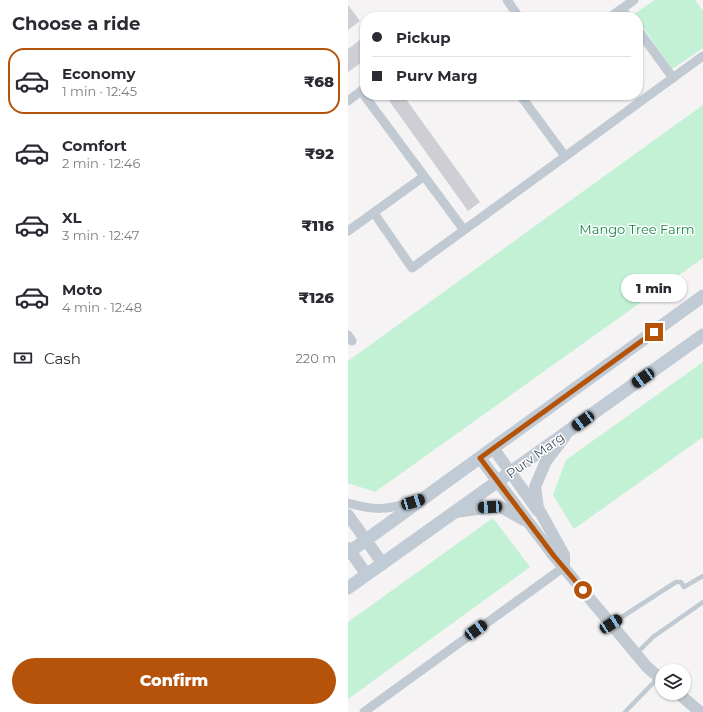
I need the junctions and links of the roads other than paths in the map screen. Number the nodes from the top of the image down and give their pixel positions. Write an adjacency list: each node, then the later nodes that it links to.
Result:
1 (507, 0): 4 (street)
2 (634, 0): 3 (street)
3 (622, 9): 5 (street); 6 (street)
4 (515, 12)
5 (618, 12)
6 (624, 12)
7 (643, 37): 9 (street)
8 (703, 56): 9 (street)
9 (673, 78): 13 (street)
10 (360, 92): 15 (street)
11 (370, 100): 17 (street)
12 (524, 100): 16 (street)
13 (643, 100)
14 (643, 100): 16 (street)
15 (348, 101)
16 (565, 156): 20 (street)
17 (423, 177): 18 (street); 20 (street)
18 (374, 213): 19 (street); 20 (street)
19 (350, 226)
20 (464, 230)
21 (703, 296): 24 (main road)
22 (703, 335): 23 (main road, Purv Marg)
23 (571, 429): 26 (main road, Purv Marg); 32 (street)
24 (493, 448): 25 (main road); 26 (street)
25 (480, 458): 27 (street); 28 (main road)
26 (510, 472): 27 (main road, Purv Marg); 32 (street)
27 (497, 482): 30 (main road, Purv Marg); 33 (street)
28 (424, 498): 29 (street); 34 (main road)
29 (348, 503)
30 (455, 512): 33 (street); 36 (main road, Purv Marg)
31 (348, 515): 34 (street)
32 (546, 522): 37 (street)
33 (535, 528): 37 (street)
34 (366, 540): 35 (main road); 36 (street)
35 (349, 551): 38 (street)
36 (383, 564): 38 (main road, Purv Marg)
37 (564, 567): 42 (street); 47 (street)
38 (367, 575): 40 (main road, Purv Marg)
39 (703, 576): 42 (lane)
40 (348, 588)
41 (703, 602): 43 (lane)
42 (611, 624): 43 (street)
43 (636, 654): 44 (street)
44 (655, 674)
45 (655, 683): 48 (lane)
46 (686, 700): 49 (street)
47 (364, 712)
48 (625, 712)
49 (700, 712)

